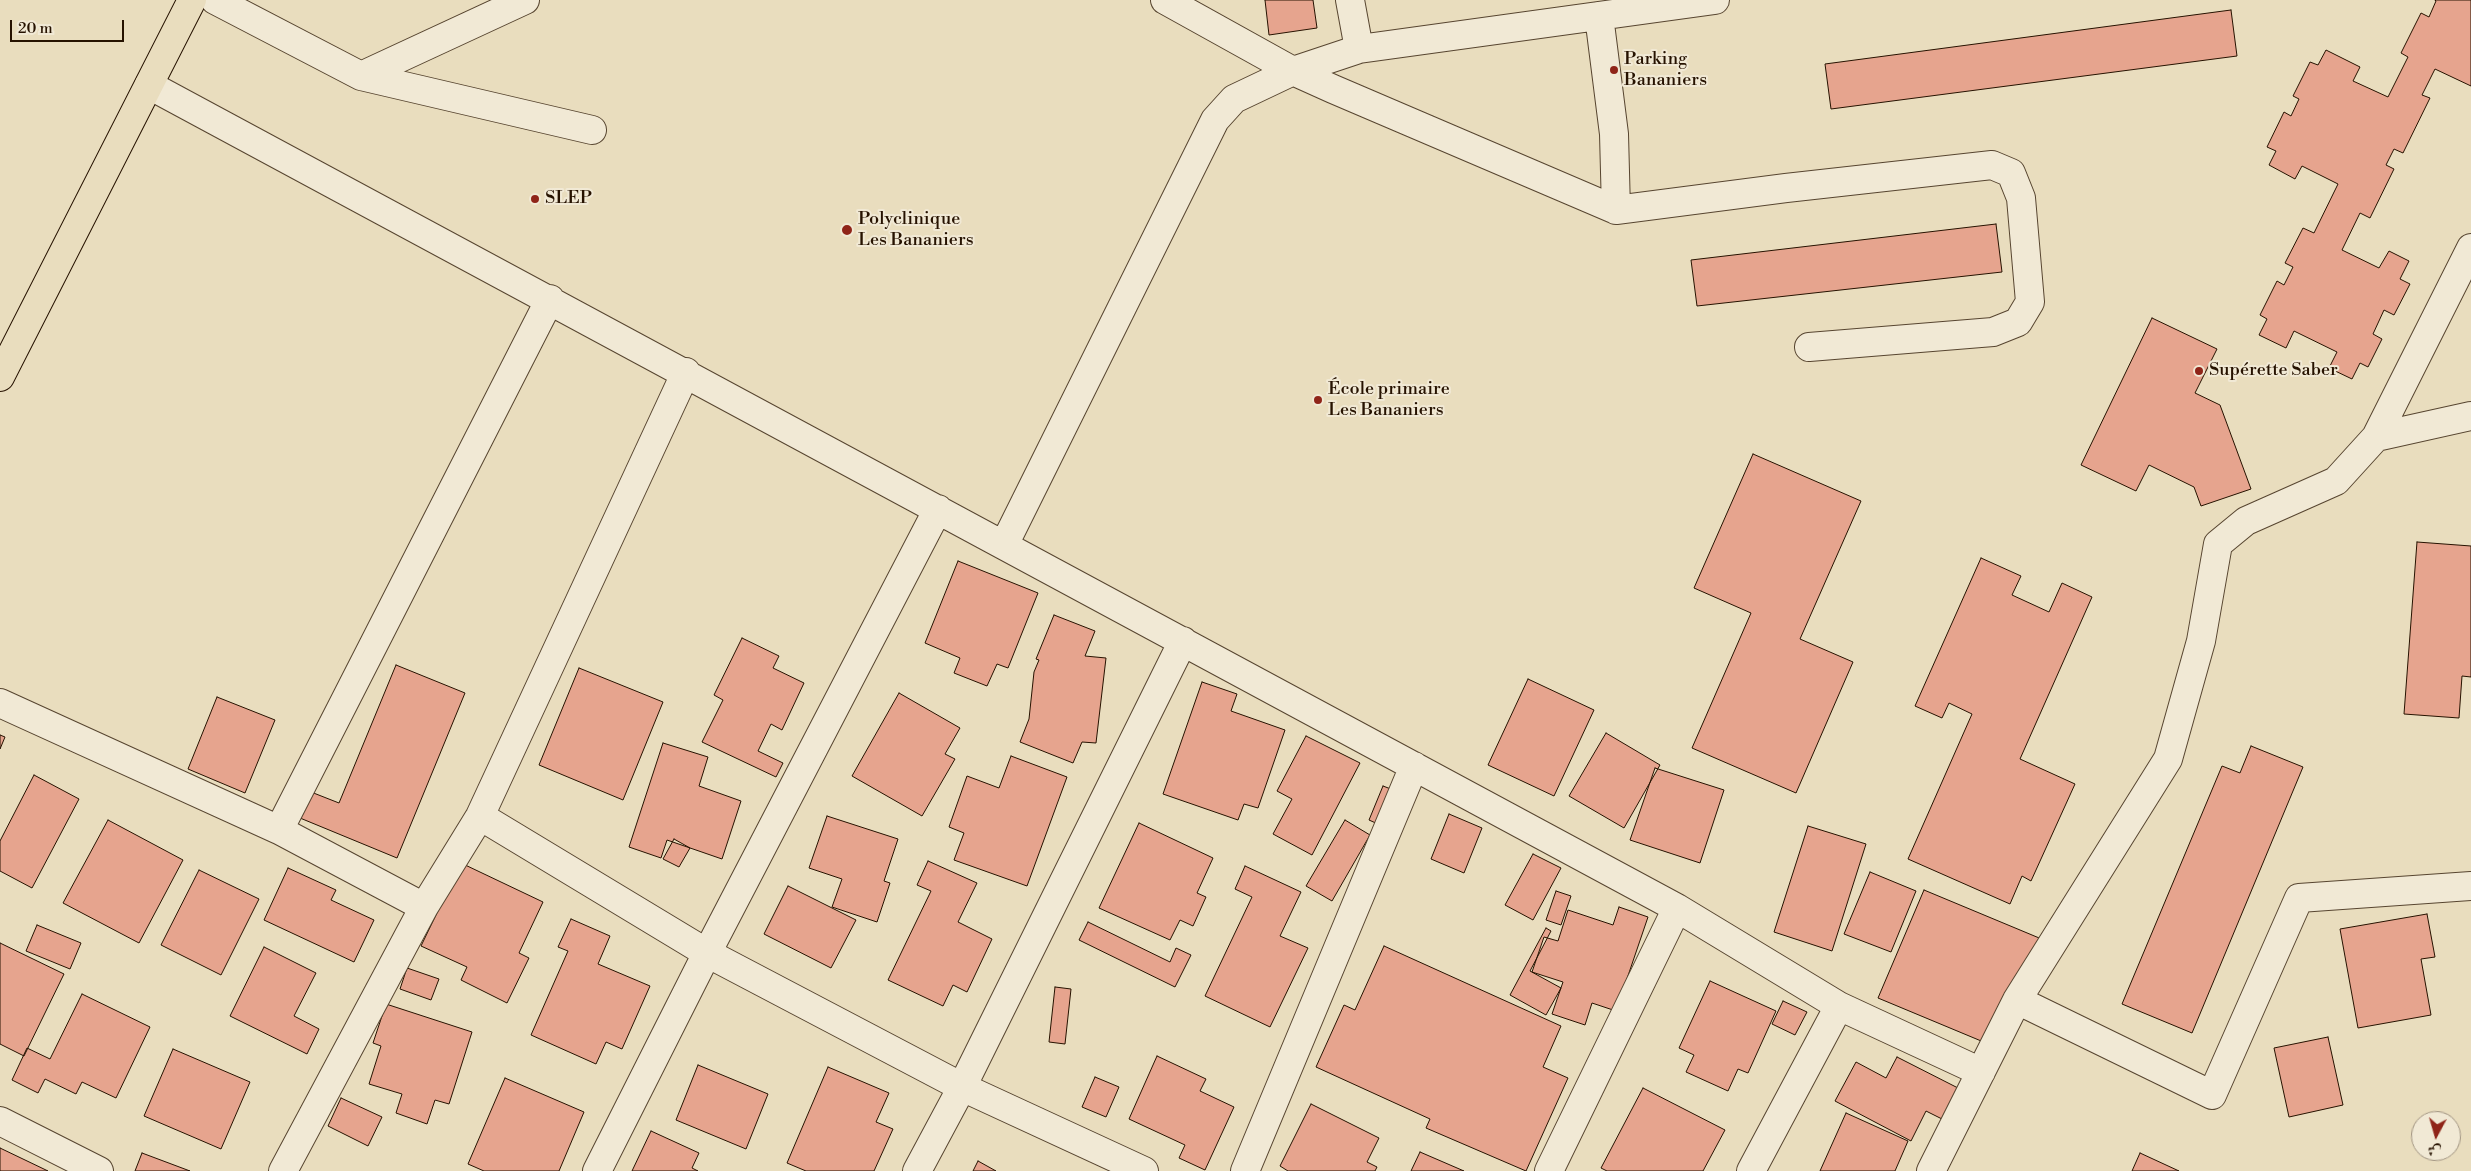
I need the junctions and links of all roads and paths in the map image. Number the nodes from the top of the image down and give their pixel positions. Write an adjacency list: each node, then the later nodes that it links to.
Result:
1 (192, 0): 11 (main road)
2 (215, 0): 10 (street)
3 (525, 0): 10 (street)
4 (1350, 0): 8 (street)
5 (1715, 0): 7 (street)
6 (1171, 2): 9 (street)
7 (1599, 16): 8 (street); 13 (street)
8 (1359, 49): 9 (street)
9 (1293, 71): 13 (street); 22 (street)
10 (361, 76): 12 (street)
11 (150, 85): 15 (street); 18 (main road)
12 (592, 130)
13 (1616, 210): 16 (street)
14 (2471, 248): 20 (street)
15 (550, 300): 17 (street); 27 (street)
16 (1809, 346)
17 (686, 372): 21 (street); 26 (street)
18 (0, 377)
19 (2471, 416): 20 (street)
20 (2376, 437): 32 (street)
21 (938, 509): 22 (street); 31 (street)
22 (1004, 545): 23 (street)
23 (1183, 641): 25 (street); 35 (street)
24 (0, 703): 27 (street)
25 (1414, 766): 30 (street); 42 (street)
26 (480, 816): 29 (street); 31 (street)
27 (279, 830): 29 (street)
28 (2471, 886): 32 (street)
29 (424, 907): 38 (street)
30 (1677, 908): 33 (street); 43 (street)
31 (707, 953): 35 (street); 39 (street)
32 (2017, 1000): 34 (street)
33 (1839, 1006): 34 (street); 44 (street)
34 (1981, 1072): 45 (street)
35 (962, 1087): 40 (street); 41 (street)
36 (0, 1122): 37 (street)
37 (99, 1171)
38 (283, 1171)
39 (597, 1171)
40 (917, 1171)
41 (1144, 1171)
42 (1245, 1171)
43 (1550, 1171)
44 (1751, 1171)
45 (1931, 1171)

